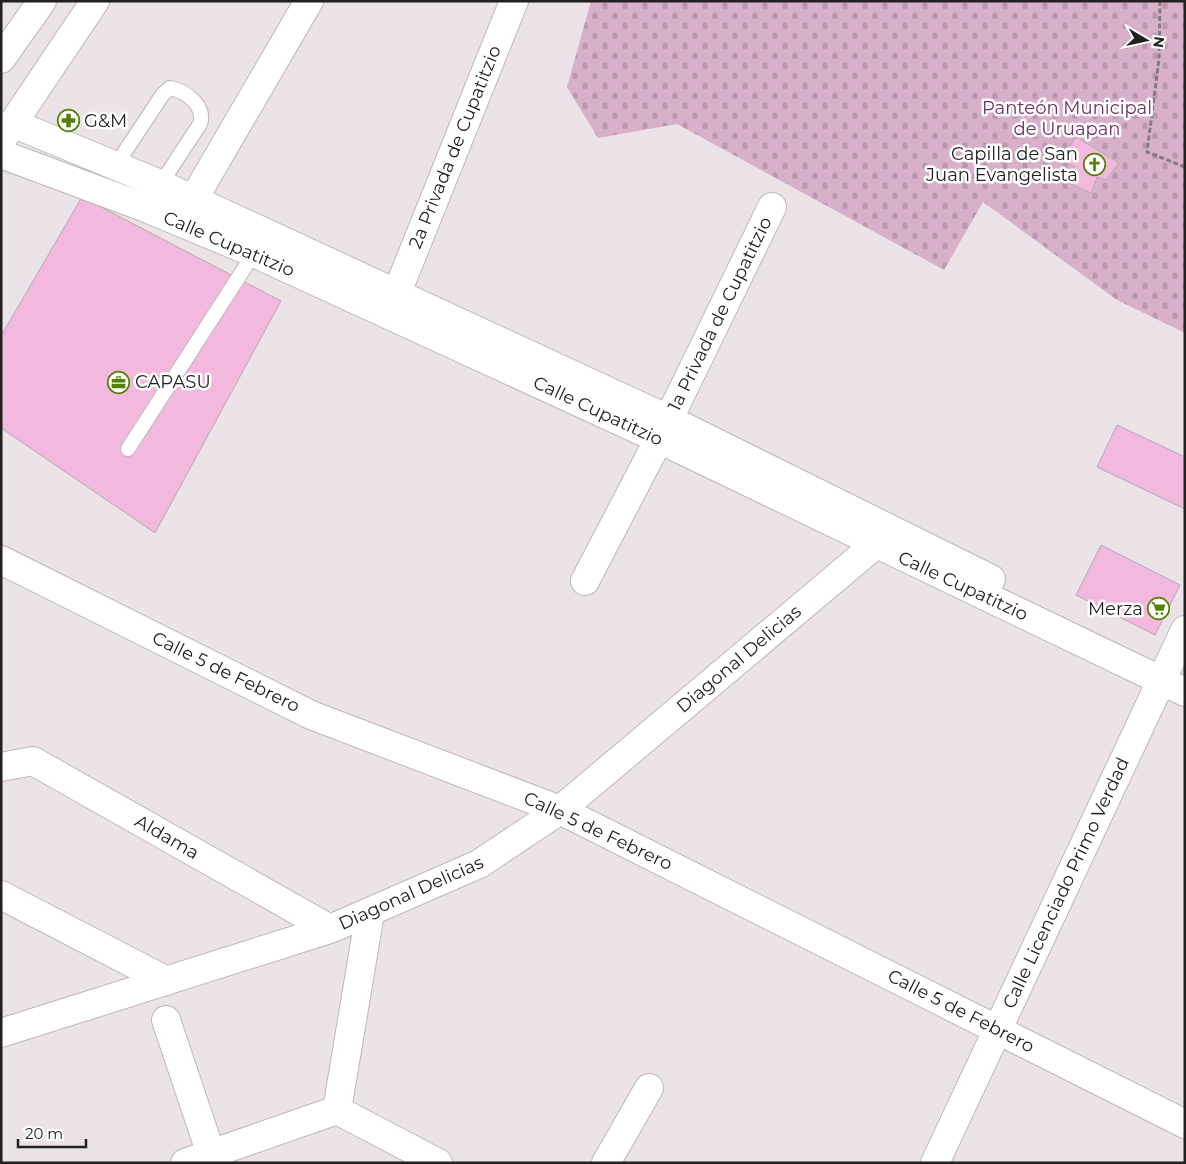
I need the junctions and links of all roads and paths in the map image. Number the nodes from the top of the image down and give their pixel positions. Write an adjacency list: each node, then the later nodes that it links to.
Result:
1 (42, 1): 6 (street)
2 (95, 1): 7 (street)
3 (310, 1): 12 (street)
4 (514, 1): 16 (street, 2a Privada de Cupatitzio)
5 (1160, 1): 10 (path)
6 (1, 59)
7 (5, 128): 9 (street, Calle Cupatitzio)
8 (1, 154): 14 (street, Calle Cupatitzio)
9 (116, 166): 11 (street, Calle Cupatitzio); 11 (lane)
10 (1185, 167)
11 (160, 184): 12 (street, Calle Cupatitzio); 14 (lane)
12 (193, 200): 15 (street, Calle Cupatitzio)
13 (772, 207): 17 (street, 1a Privada de Cupatitzio)
14 (146, 208): 15 (street, Calle Cupatitzio)
15 (260, 243): 16 (street, Calle Cupatitzio); 18 (lane)
16 (392, 304): 17 (street, Calle Cupatitzio)
17 (664, 429): 19 (street, Calle Cupatitzio); 21 (street, 1a Privada de Cupatitzio)
18 (128, 449)
19 (884, 537): 23 (street, Calle Cupatitzio); 25 (street, Diagonal Delicias)
20 (1, 560): 25 (street, Calle 5 de Febrero)
21 (585, 581)
22 (1185, 630): 23 (street, Calle Licenciado Primo Verdad)
23 (1171, 679): 31 (street, Calle Licenciado Primo Verdad)
24 (1, 767): 28 (street, Aldama)
25 (560, 810): 27 (street, Diagonal Delicias); 31 (street, Calle 5 de Febrero)
26 (1, 895): 29 (street)
27 (370, 913): 28 (street, Diagonal Delicias); 34 (street)
28 (330, 929): 29 (street, Diagonal Delicias)
29 (167, 981): 32 (street, Diagonal Delicias)
30 (166, 1020): 36 (street)
31 (998, 1030): 35 (street, Calle 5 de Febrero); 40 (street, Calle Licenciado Primo Verdad)
32 (1, 1033)
33 (649, 1088): 39 (street)
34 (337, 1110): 36 (street); 38 (street)
35 (1185, 1124)
36 (214, 1159): 37 (street)
37 (185, 1163)
38 (438, 1163)
39 (606, 1163)
40 (935, 1163)

